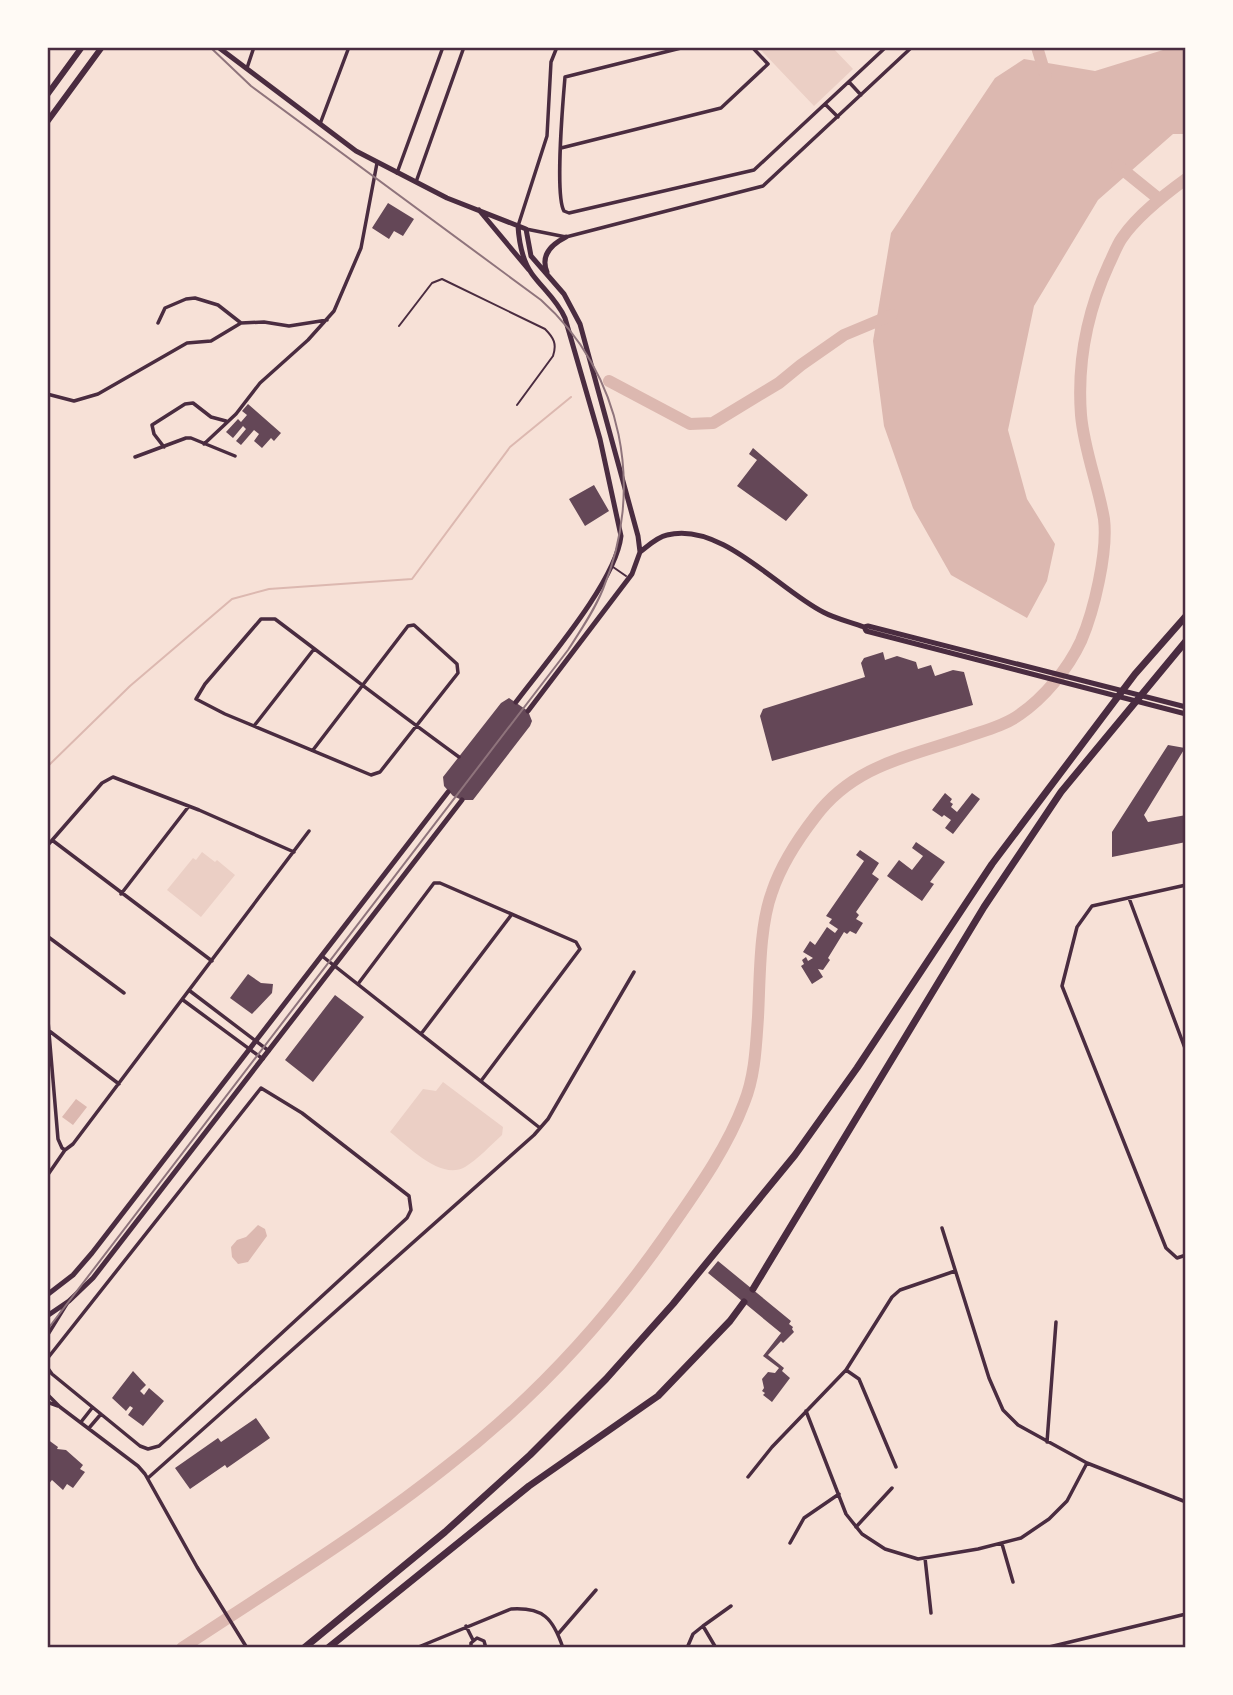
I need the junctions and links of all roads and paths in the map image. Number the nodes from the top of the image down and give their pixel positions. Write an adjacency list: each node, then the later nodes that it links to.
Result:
1 (102, 47): 19 (highway)
2 (218, 47): 13 (street)
3 (254, 47): 13 (street)
4 (349, 47): 20 (street)
5 (443, 47): 23 (street)
6 (464, 47): 24 (street)
7 (557, 47): 26 (street)
8 (685, 47): 21 (street)
9 (752, 47): 21 (street)
10 (886, 47): 14 (street)
11 (912, 47): 15 (street)
12 (81, 48): 16 (highway)
13 (246, 68): 20 (street)
14 (849, 82): 15 (street); 17 (street)
15 (861, 95): 18 (street)
16 (47, 96)
17 (825, 104): 18 (street); 21 (street)
18 (838, 117): 28 (street)
19 (47, 122)
20 (320, 125): 22 (street)
21 (561, 148)
22 (377, 163): 23 (street); 31 (street)
23 (397, 173): 24 (street)
24 (416, 182): 25 (street)
25 (478, 208): 26 (street); 29 (street)
26 (518, 226): 27 (street); 29 (street)
27 (526, 229): 28 (street); 30 (street)
28 (566, 237): 30 (street)
29 (531, 272): 43 (street)
30 (549, 277): 42 (street)
31 (328, 319): 33 (street); 37 (street)
32 (158, 323): 33 (street)
33 (241, 323): 35 (street)
34 (399, 326): 36 (lane)
35 (47, 394)
36 (517, 405)
37 (228, 421): 38 (street); 39 (street)
38 (204, 444): 39 (street); 40 (street)
39 (164, 447): 41 (street)
40 (234, 456)
41 (135, 457)
42 (640, 552): 44 (street); 46 (street)
43 (613, 567): 44 (lane); 50 (street)
44 (629, 578): 52 (street)
45 (1186, 616): 133 (highway)
46 (868, 628): 51 (street); 53 (street)
47 (1186, 640): 94 (highway)
48 (314, 649): 49 (street); 54 (street); 54 (street)
49 (363, 685): 55 (street); 55 (street); 56 (street)
50 (516, 702)
51 (1186, 707)
52 (528, 711)
53 (1186, 714)
54 (254, 726): 56 (street)
55 (416, 726): 56 (street); 57 (street)
56 (313, 750)
57 (459, 757)
58 (448, 792): 70 (street)
59 (462, 800): 72 (street)
60 (189, 806): 62 (street); 64 (street); 66 (street)
61 (309, 831): 64 (street)
62 (52, 840): 63 (street); 66 (street)
63 (47, 846)
64 (294, 852): 71 (street)
65 (1186, 885): 67 (street)
66 (121, 894): 71 (street)
67 (1129, 898): 84 (street); 92 (street)
68 (512, 914): 74 (street); 80 (street); 86 (street)
69 (47, 936): 76 (street)
70 (322, 956): 72 (street); 81 (street)
71 (212, 961): 75 (street)
72 (335, 967): 74 (street); 83 (street)
73 (634, 972): 88 (street)
74 (358, 984): 80 (street)
75 (190, 991): 77 (street); 81 (street)
76 (124, 993)
77 (183, 1000): 82 (street); 87 (street)
78 (47, 1009): 79 (street)
79 (48, 1030): 87 (street); 89 (street)
80 (421, 1034): 86 (street)
81 (256, 1041): 82 (street); 83 (street)
82 (250, 1049): 85 (street); 95 (street)
83 (269, 1051): 85 (street)
84 (1186, 1051)
85 (263, 1059): 96 (street)
86 (481, 1081): 88 (street)
87 (119, 1084): 89 (street)
88 (540, 1128): 115 (street)
89 (63, 1149): 90 (street)
90 (47, 1175)
91 (942, 1228): 93 (street)
92 (1186, 1255)
93 (955, 1271): 102 (street); 111 (street)
94 (753, 1289)
95 (47, 1295)
96 (69, 1301): 98 (street); 100 (street)
97 (744, 1302): 134 (highway)
98 (47, 1316)
99 (1056, 1322): 111 (street)
100 (47, 1336)
101 (47, 1366): 106 (street); 108 (street)
102 (845, 1370): 107 (street); 113 (street)
103 (47, 1394): 105 (street)
104 (47, 1402): 105 (street)
105 (60, 1407): 109 (street)
106 (92, 1408): 108 (street); 109 (street)
107 (806, 1411): 114 (street); 117 (street)
108 (101, 1414): 110 (street)
109 (81, 1422): 110 (street)
110 (89, 1428): 115 (street)
111 (1047, 1442): 112 (street)
112 (1087, 1464): 118 (street); 121 (street)
113 (896, 1467)
114 (748, 1476)
115 (148, 1478): 132 (street)
116 (892, 1488): 119 (street)
117 (839, 1494): 119 (street); 120 (street)
118 (1186, 1502)
119 (856, 1527): 122 (street)
120 (790, 1543)
121 (1002, 1543): 122 (street); 123 (street)
122 (925, 1558): 126 (street)
123 (1013, 1582)
124 (596, 1590): 130 (street)
125 (732, 1606): 129 (street)
126 (931, 1614)
127 (1186, 1614): 141 (street)
128 (466, 1626): 130 (street); 131 (street); 135 (street)
129 (703, 1626): 139 (street); 140 (street)
130 (558, 1634): 138 (street)
131 (473, 1640): 136 (street); 137 (street)
132 (247, 1648)
133 (304, 1648)
134 (328, 1648)
135 (416, 1648)
136 (471, 1648)
137 (486, 1648)
138 (563, 1648)
139 (687, 1648)
140 (716, 1648)
141 (1045, 1648)

